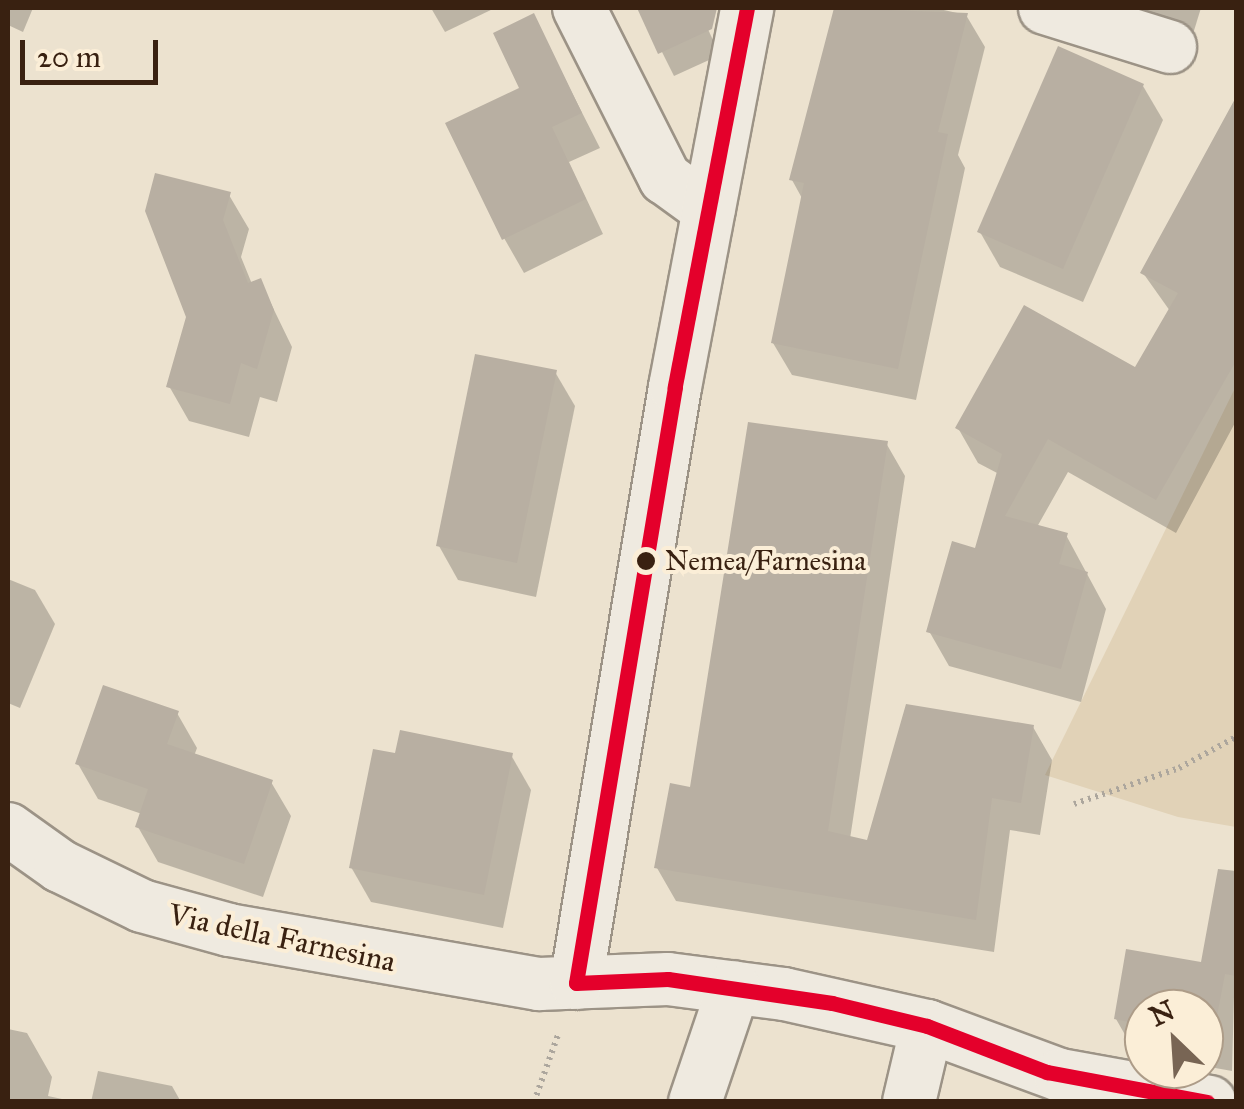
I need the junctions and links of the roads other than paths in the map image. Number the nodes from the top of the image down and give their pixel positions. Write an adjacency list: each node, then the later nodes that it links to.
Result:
1 (579, 8): 5 (street)
2 (747, 8): 5 (street)
3 (1045, 8): 4 (street)
4 (1170, 47)
5 (709, 210): 7 (street)
6 (8, 828): 7 (street, Via della Farnesina)
7 (576, 983): 8 (street, Via della Farnesina)
8 (734, 987): 9 (street, Via della Farnesina); 10 (street)
9 (926, 1026): 11 (street); 12 (street)
10 (694, 1102)
11 (909, 1102)
12 (1210, 1102)

